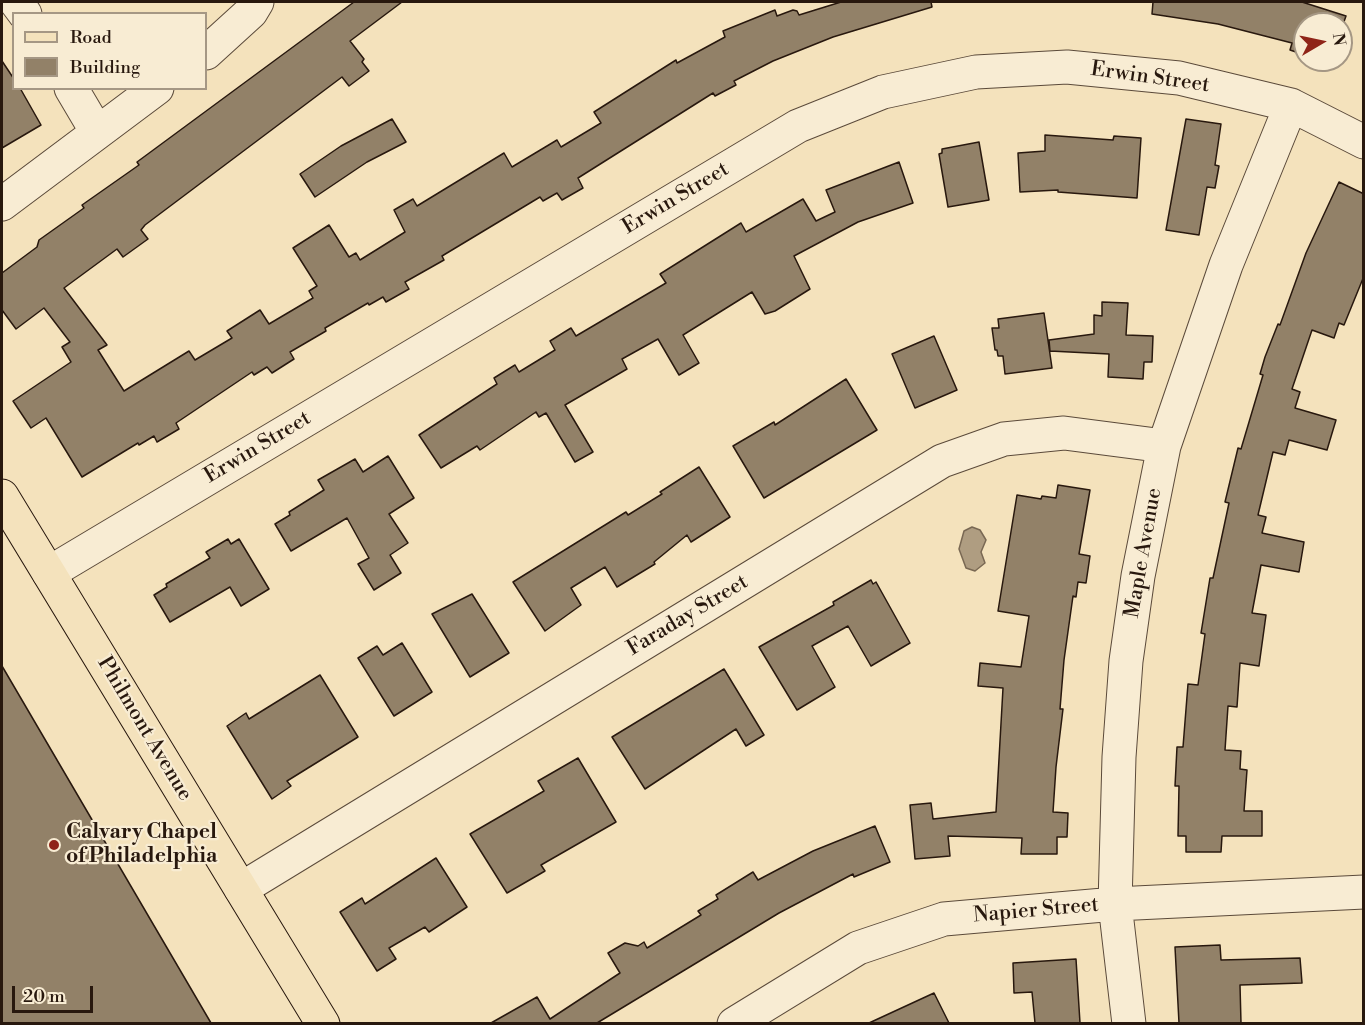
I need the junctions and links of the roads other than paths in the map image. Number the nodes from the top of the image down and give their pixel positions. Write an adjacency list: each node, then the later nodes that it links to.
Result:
1 (257, 2): 2 (street)
2 (207, 52)
3 (72, 90): 6 (street)
4 (154, 90): 6 (street)
5 (1292, 105): 7 (street, Erwin Street); 9 (street, Maple Avenue); 11 (street, Erwin Street)
6 (98, 132): 8 (street)
7 (1364, 142)
8 (2, 204)
9 (1164, 446): 12 (street, Faraday Street); 14 (street, Maple Avenue)
10 (2, 496): 11 (main road, Philmont Avenue)
11 (50, 573): 12 (main road, Philmont Avenue)
12 (241, 889): 15 (main road, Philmont Avenue)
13 (1364, 892): 14 (street, Napier Street)
14 (1115, 904): 16 (street, Napier Street); 17 (street, Maple Avenue)
15 (323, 1023)
16 (734, 1023)
17 (1129, 1023)

